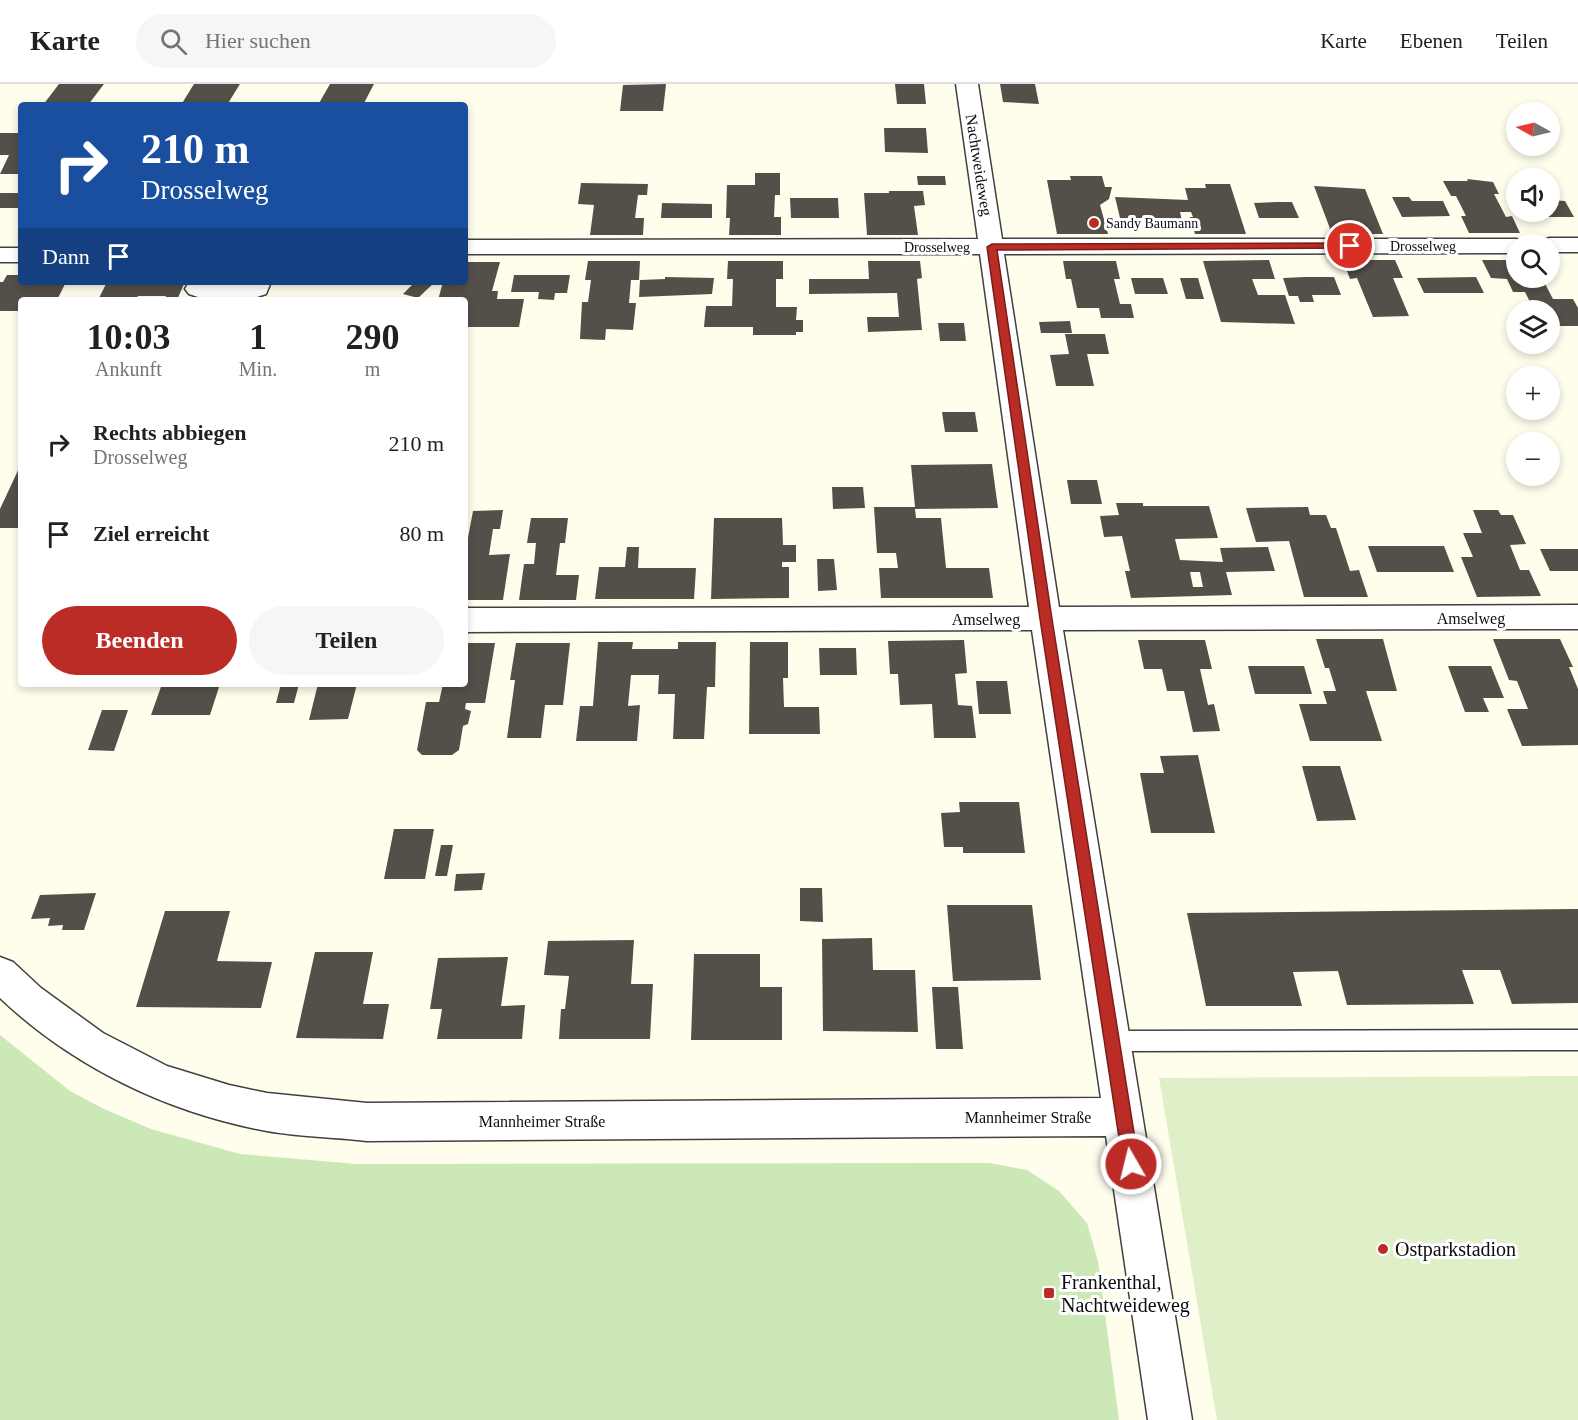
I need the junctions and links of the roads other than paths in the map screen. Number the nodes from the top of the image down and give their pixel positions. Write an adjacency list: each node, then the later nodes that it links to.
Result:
1 (967, 84): 6 (street, Nachtweideweg)
2 (1560, 245): 3 (street)
3 (1578, 245)
4 (1506, 246): 6 (street, Drosselweg)
5 (468, 247): 6 (street, Drosselweg)
6 (992, 247): 12 (street, Nachtweideweg)
7 (0, 255): 8 (street)
8 (18, 255)
9 (200, 285): 10 (street)
10 (259, 285)
11 (1578, 617): 12 (street, Amselweg)
12 (1046, 619): 13 (street, Amselweg); 16 (street, Nachtweideweg)
13 (468, 621)
14 (0, 974): 17 (street, Mannheimer Straße)
15 (1578, 1040): 16 (lane)
16 (1111, 1041): 17 (street, Nachtweideweg)
17 (1124, 1117): 18 (street, Nachtweideweg)
18 (1170, 1420)

